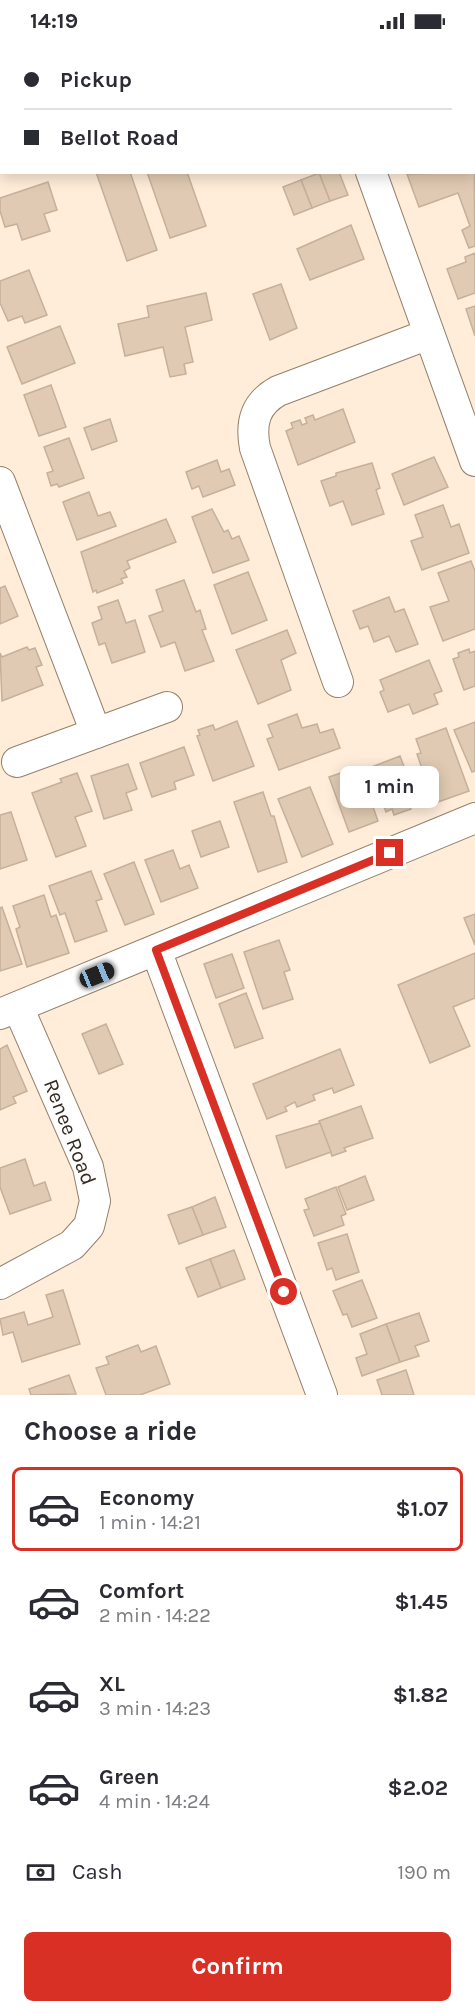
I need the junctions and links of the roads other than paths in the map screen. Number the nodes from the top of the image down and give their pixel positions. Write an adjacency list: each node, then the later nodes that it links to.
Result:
1 (372, 174): 2 (street)
2 (429, 334): 3 (street); 5 (street)
3 (475, 460)
4 (0, 482): 7 (street)
5 (338, 682)
6 (167, 707): 7 (street)
7 (96, 733): 8 (street)
8 (16, 762)
9 (475, 818): 10 (street)
10 (156, 950): 11 (street); 13 (street)
11 (9, 1011): 12 (street, Renee Road)
12 (0, 1284)
13 (322, 1395)

